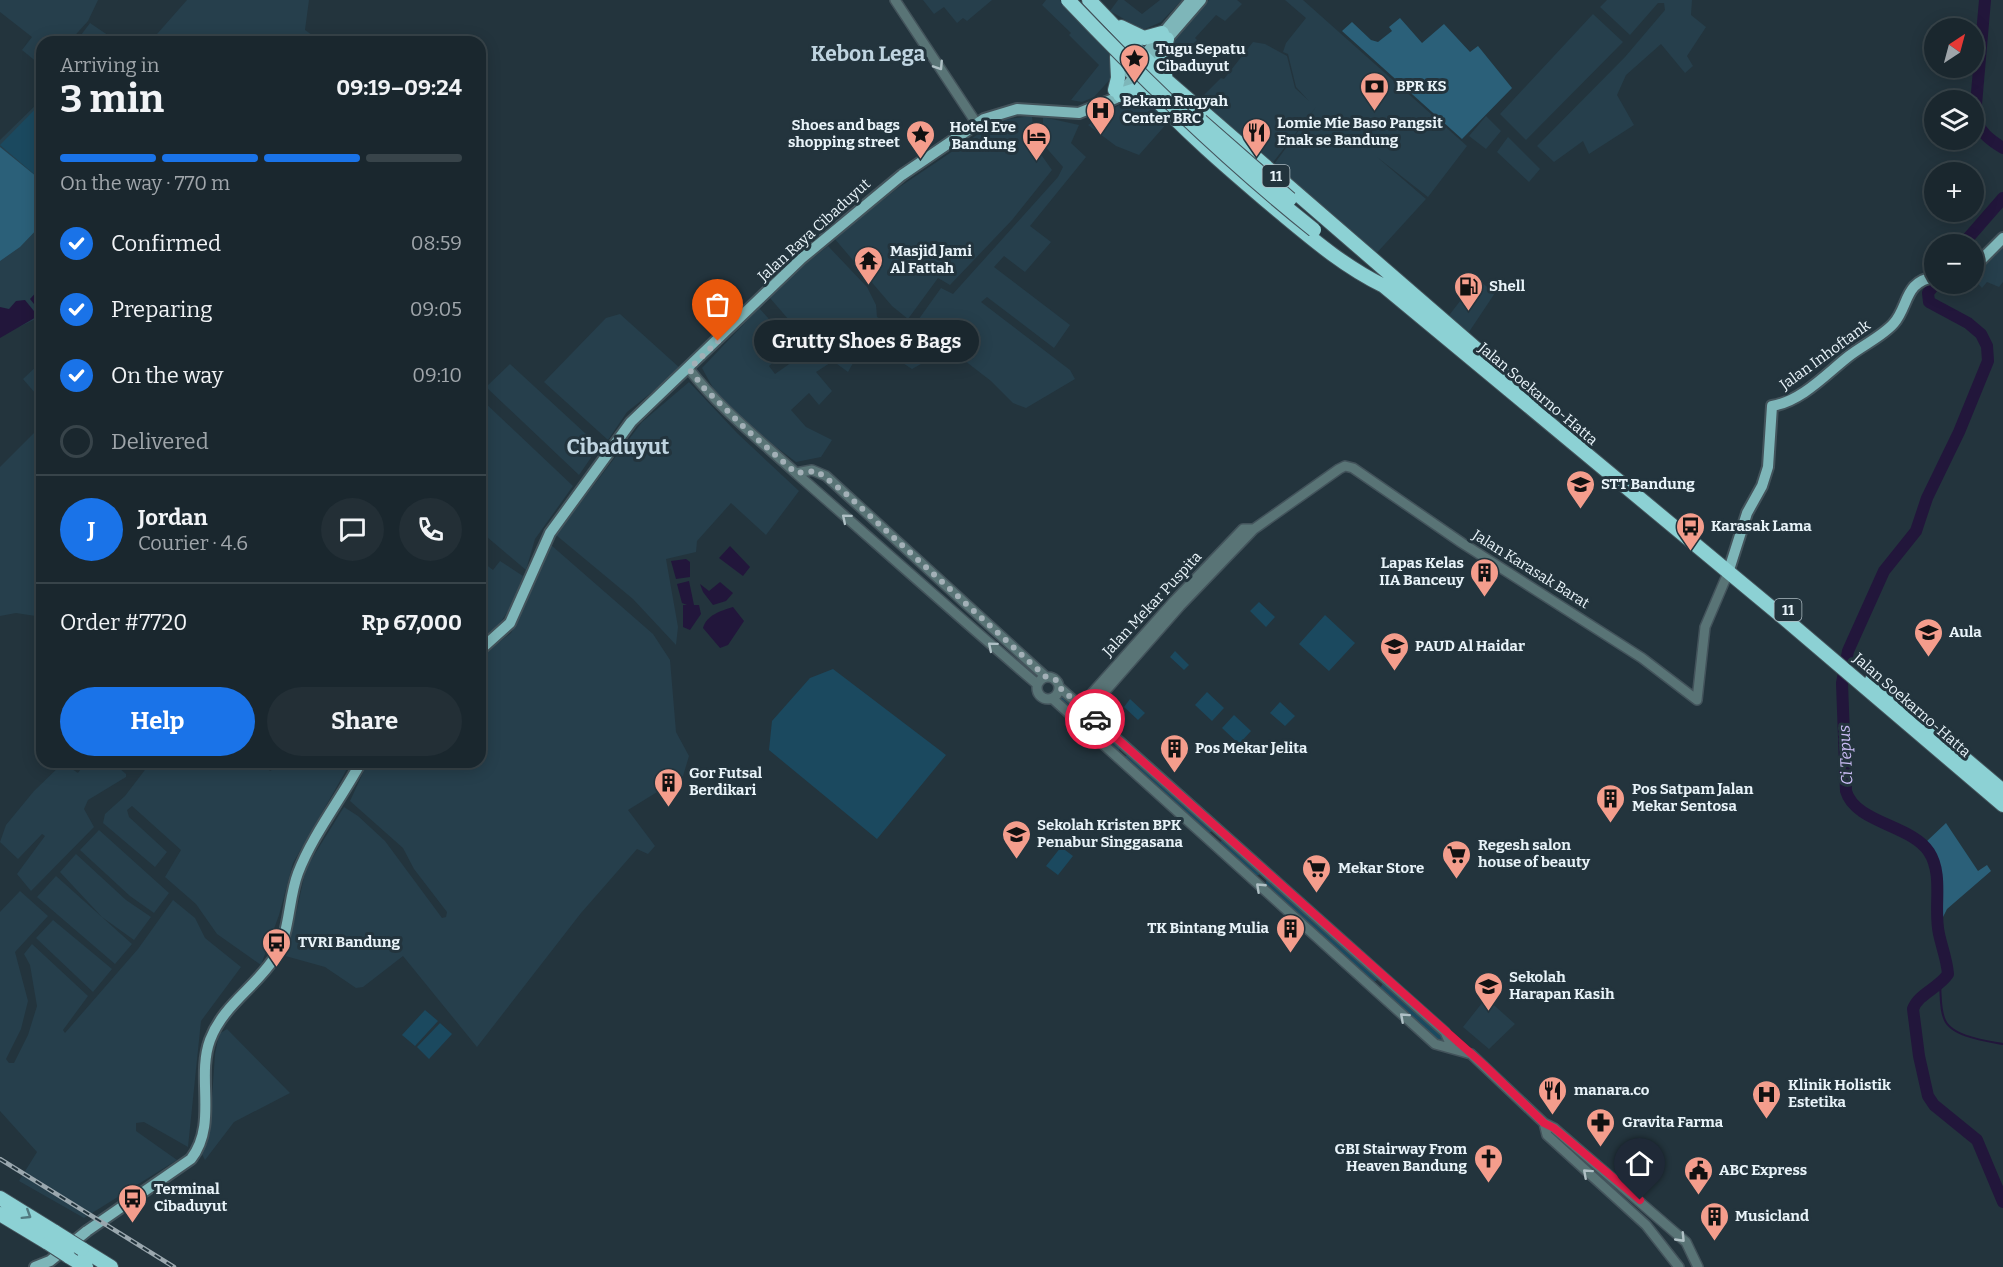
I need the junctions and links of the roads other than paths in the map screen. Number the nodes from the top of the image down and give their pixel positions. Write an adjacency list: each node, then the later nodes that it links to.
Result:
1 (895, 0): 17 (street, one-way to 17)
2 (1062, 0): 10 (highway, Jalan Soekarno-Hatta / 11)
3 (1068, 0): 19 (highway, 11, bridge)
4 (1077, 0): 19 (highway, 11, bridge)
5 (1089, 0): 8 (highway, Jalan Soekarno-Hatta / 11)
6 (1191, 0): 9 (main road)
7 (1201, 0): 9 (main road)
8 (1104, 16): 9 (highway); 11 (highway, Jalan Soekarno-Hatta / 11)
9 (1165, 36): 11 (main road, Jalan Raya Cibaduyut); 13 (highway)
10 (1117, 57): 12 (highway, Jalan Soekarno-Hatta / 11); 14 (highway)
11 (1145, 59): 12 (main road, Jalan Raya Cibaduyut); 13 (highway, Jalan Soekarno-Hatta / 11)
12 (1133, 74): 14 (main road, Jalan Raya Cibaduyut); 15 (highway, Jalan Soekarno-Hatta / 11)
13 (1166, 80): 16 (highway, Jalan Soekarno-Hatta / 11)
14 (1117, 92): 15 (highway); 17 (main road, Jalan Raya Cibaduyut)
15 (1152, 95): 18 (highway, Jalan Soekarno-Hatta / 11)
16 (1211, 121): 18 (highway); 22 (highway, Jalan Soekarno-Hatta / 11)
17 (976, 124): 24 (main road, Jalan Raya Cibaduyut)
18 (1196, 139): 22 (highway, Jalan Soekarno-Hatta / 11)
19 (1316, 225): 22 (highway, 11)
20 (2003, 238): 21 (main road)
21 (1984, 257)
22 (1385, 280): 27 (highway, Jalan Soekarno-Hatta / 11)
23 (1924, 281): 27 (main road, Jalan Inhoftank)
24 (689, 369): 26 (street); 29 (main road, Jalan Raya Cibaduyut)
25 (1347, 466): 27 (street, Jalan Karasak Barat); 28 (street, Jalan Mekar Puspita)
26 (796, 473): 30 (street); 31 (street, one-way to 26)
27 (1729, 569): 38 (highway, Jalan Soekarno-Hatta / 11)
28 (1177, 603): 34 (street, Jalan Mekar Puspita); 35 (street, Jalan Mekar Puspita)
29 (486, 644)
30 (1046, 677): 31 (street); 32 (street)
31 (1037, 684): 33 (street)
32 (1059, 687): 33 (street); 34 (street)
33 (1053, 699): 37 (street)
34 (1075, 701): 35 (street)
35 (1093, 717): 36 (street)
36 (1128, 748): 37 (street); 42 (street)
37 (1119, 758): 43 (street, one-way to 37)
38 (1958, 761): 40 (highway, Jalan Soekarno-Hatta / 11); 41 (highway, Jalan Soekarno-Hatta / 11)
39 (357, 768): 49 (main road)
40 (2003, 791)
41 (2003, 805)
42 (1445, 1032): 43 (street); 44 (street)
43 (1452, 1048): 44 (street)
44 (1471, 1054): 45 (street)
45 (1544, 1123): 52 (street, one-way to 45); 53 (street, one-way to 53)
46 (0, 1198): 48 (highway, one-way to 48)
47 (0, 1214): 48 (highway)
48 (51, 1237): 50 (highway, bridge); 51 (highway, bridge)
49 (38, 1265)
50 (86, 1267)
51 (111, 1267)
52 (1679, 1267)
53 (1698, 1267)

